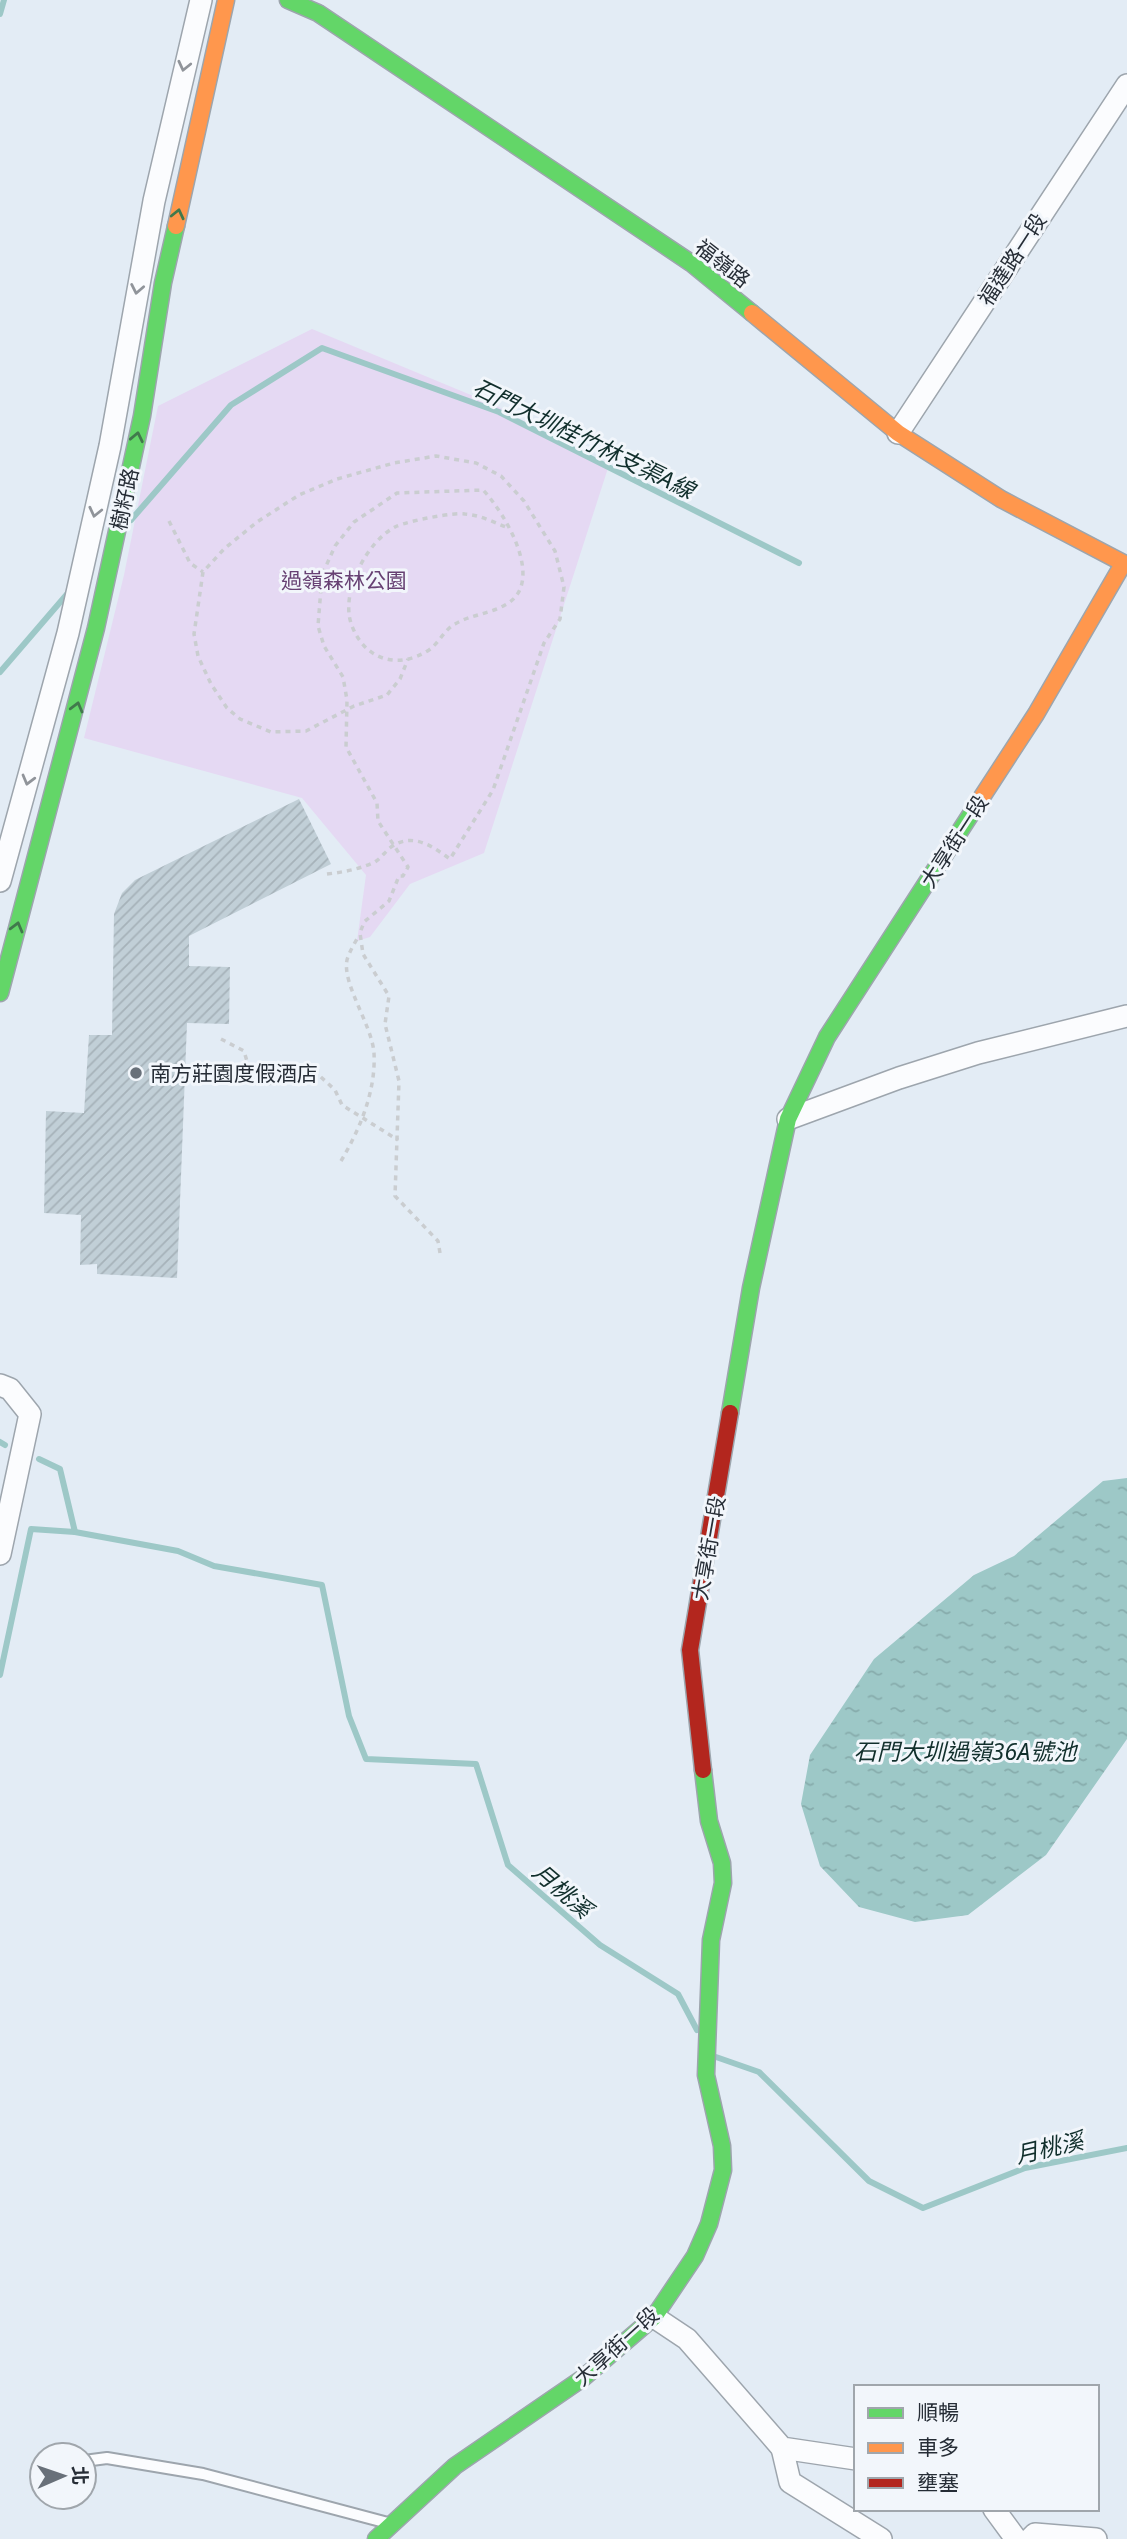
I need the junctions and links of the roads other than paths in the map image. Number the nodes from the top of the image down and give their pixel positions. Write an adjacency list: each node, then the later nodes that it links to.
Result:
1 (201, 0): 7 (street, 樹籽路, one-way to 7)
2 (226, 0): 8 (street, 樹籽路, one-way to 2)
3 (288, 0): 5 (street, 福嶺路)
4 (1127, 85): 5 (street, 福達路一段)
5 (898, 433): 6 (street, 福嶺路)
6 (1125, 565): 10 (street, 大享街一段)
7 (0, 881)
8 (0, 993)
9 (1127, 1016): 10 (street)
10 (788, 1119): 13 (street, 大享街一段)
11 (0, 1385): 12 (street)
12 (0, 1554)
13 (654, 2317): 14 (street); 18 (street, 大享街一段)
14 (782, 2448): 16 (street); 20 (street)
15 (98, 2459): 18 (lane)
16 (854, 2459)
17 (995, 2511): 21 (street)
18 (392, 2524): 19 (street, 大享街一段)
19 (376, 2539)
20 (881, 2539)
21 (1016, 2539)
22 (1030, 2539): 23 (street)
23 (1096, 2539)

